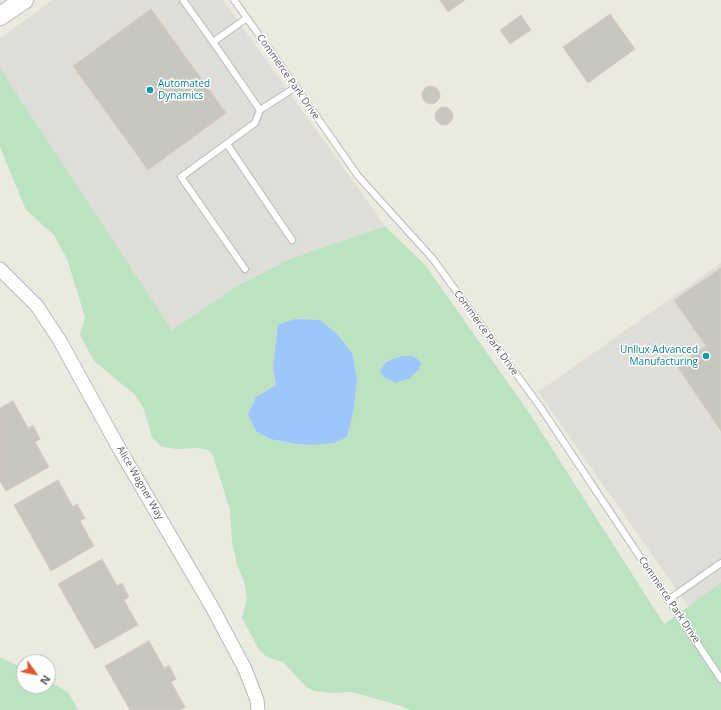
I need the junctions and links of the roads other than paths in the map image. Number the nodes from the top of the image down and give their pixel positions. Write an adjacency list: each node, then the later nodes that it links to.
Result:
1 (24, 0): 4 (street)
2 (183, 0): 6 (lane)
3 (234, 0): 5 (lane, Commerce Park Drive)
4 (0, 16)
5 (247, 18): 6 (lane); 7 (lane, Commerce Park Drive)
6 (213, 42): 8 (lane)
7 (296, 86): 8 (lane); 14 (lane, Commerce Park Drive)
8 (260, 110): 9 (lane)
9 (227, 144): 10 (lane); 12 (lane)
10 (292, 240)
11 (0, 269): 16 (street, Alice Wagner Way)
12 (245, 269)
13 (721, 563): 14 (lane)
14 (668, 600): 15 (lane, Commerce Park Drive)
15 (721, 679)
16 (258, 710)

